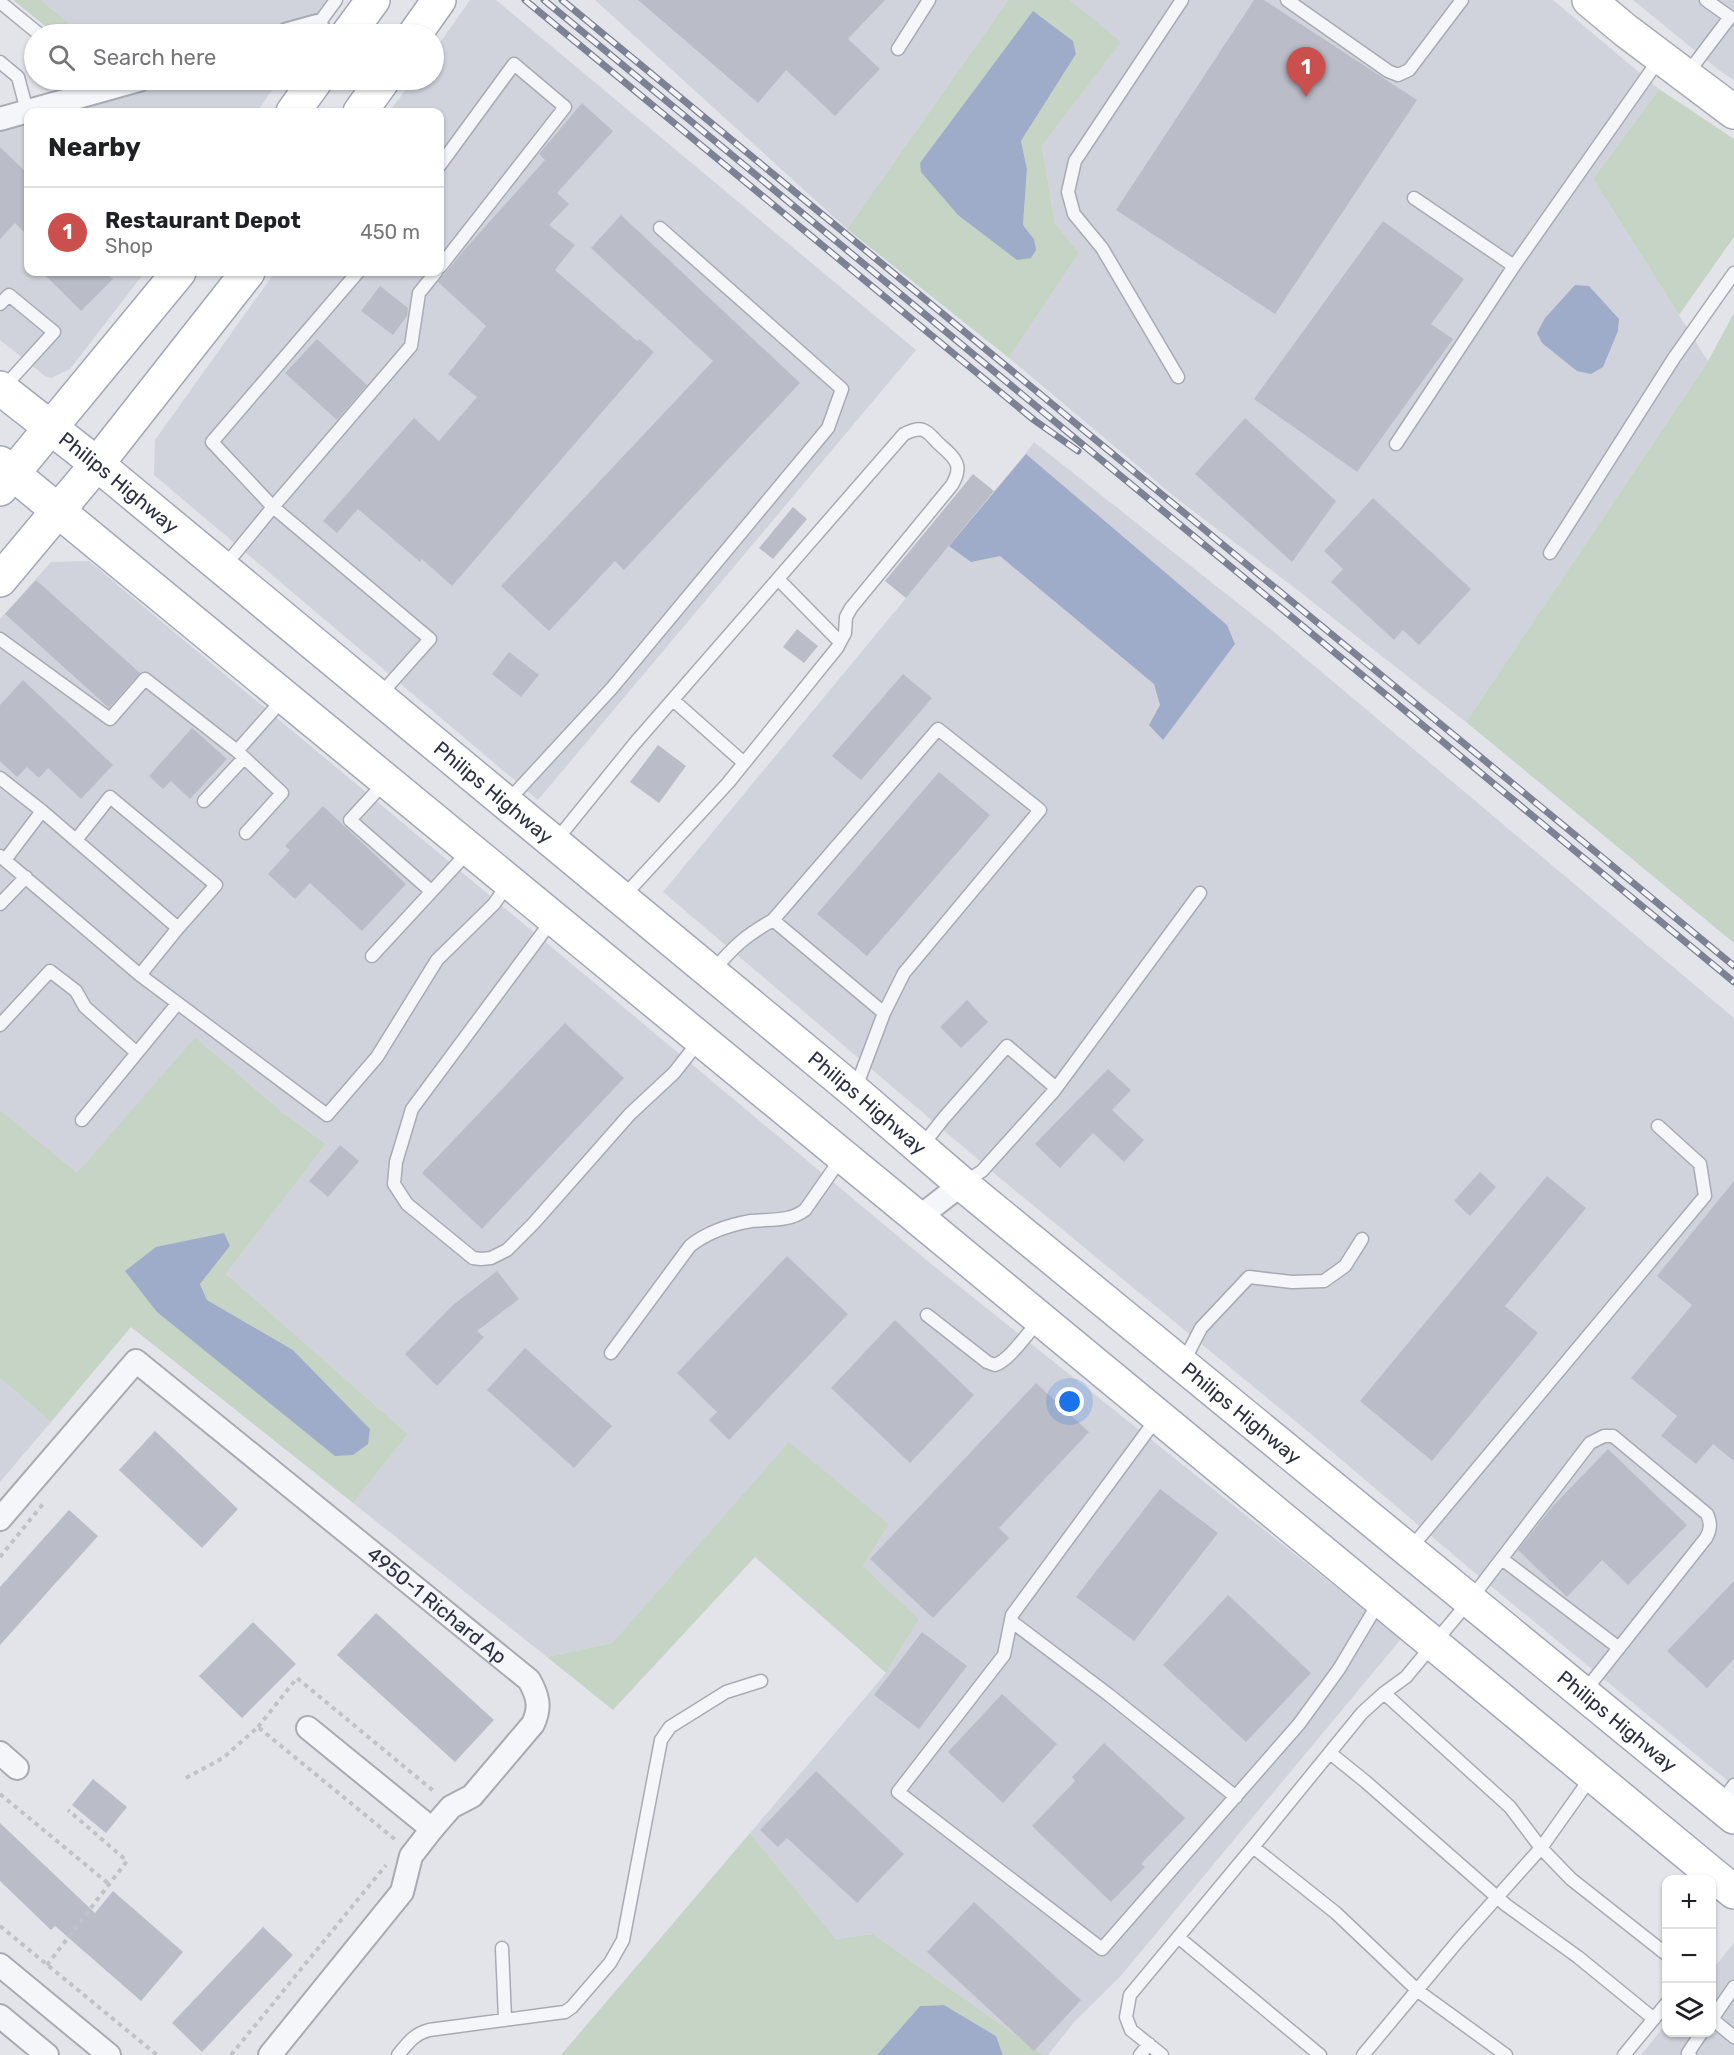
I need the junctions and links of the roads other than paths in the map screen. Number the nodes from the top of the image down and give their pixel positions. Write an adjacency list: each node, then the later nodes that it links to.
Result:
1 (336, 0): 13 (lane)
2 (372, 0): 14 (main road)
3 (439, 0): 15 (main road)
4 (929, 0): 16 (lane)
5 (1182, 0): 40 (lane)
6 (1287, 0): 7 (lane)
7 (1462, 0)
8 (1589, 0): 18 (main road)
9 (1706, 0): 11 (lane)
10 (0, 2): 12 (lane)
11 (1732, 14): 18 (lane)
12 (27, 24)
13 (318, 24)
14 (355, 24)
15 (422, 24)
16 (898, 49)
17 (0, 62): 22 (lane)
18 (1673, 66): 27 (main road); 33 (lane)
19 (71, 90): 23 (street)
20 (309, 90): 24 (main road)
21 (376, 90): 25 (main road)
22 (26, 108)
23 (33, 108)
24 (296, 108)
25 (363, 108)
26 (24, 112): 28 (street)
27 (1734, 112)
28 (0, 119)
29 (444, 160): 32 (lane)
30 (1414, 198): 33 (lane)
31 (660, 228): 62 (lane)
32 (444, 262)
33 (1514, 266): 43 (lane)
34 (1734, 273): 48 (lane)
35 (176, 276): 42 (main road)
36 (355, 276): 46 (lane)
37 (433, 276): 46 (lane)
38 (241, 281): 44 (main road)
39 (0, 304): 41 (lane)
40 (1178, 377)
41 (1, 388): 42 (main road, Philips Highway)
42 (50, 429): 44 (main road, Philips Highway); 45 (main road)
43 (1396, 444)
44 (97, 464): 47 (main road); 49 (main road, Philips Highway)
45 (4, 475): 47 (main road)
46 (273, 507): 49 (lane); 55 (lane)
47 (58, 511): 51 (main road); 54 (main road)
48 (1550, 553)
49 (222, 569): 55 (main road, Philips Highway)
50 (777, 579): 53 (lane); 53 (lane); 56 (lane)
51 (0, 580)
52 (0, 639): 57 (lane)
53 (840, 642): 58 (lane)
54 (285, 697): 57 (lane); 60 (main road)
55 (379, 697): 62 (main road, Philips Highway)
56 (673, 700): 58 (lane); 66 (lane)
57 (240, 754): 61 (lane); 64 (lane)
58 (744, 763): 73 (lane)
59 (0, 778): 63 (lane)
60 (386, 780): 67 (main road); 71 (lane)
61 (204, 801)
62 (506, 803): 66 (main road, Philips Highway)
63 (42, 812): 65 (lane); 68 (lane)
64 (246, 833)
65 (76, 840): 77 (lane); 77 (lane)
66 (554, 843): 73 (main road, Philips Highway)
67 (470, 850): 70 (main road); 71 (lane)
68 (2, 858): 69 (lane)
69 (26, 877): 74 (lane); 80 (lane)
70 (509, 882): 75 (main road); 81 (lane)
71 (431, 891): 78 (lane)
72 (1200, 893): 86 (lane)
73 (622, 898): 79 (main road, Philips Highway)
74 (0, 904)
75 (553, 918): 84 (main road); 84 (lane)
76 (773, 920): 79 (lane); 82 (lane); 82 (lane)
77 (178, 928): 80 (lane)
78 (372, 956)
79 (711, 972): 87 (main road, Philips Highway)
80 (140, 975): 81 (lane)
81 (177, 1004): 85 (lane)
82 (884, 1013): 87 (lane)
83 (0, 1025): 85 (lane)
84 (700, 1039): 91 (main road)
85 (137, 1053): 88 (lane)
86 (1056, 1088): 90 (lane); 92 (lane)
87 (854, 1091): 90 (main road, Philips Highway)
88 (82, 1120)
89 (1658, 1126): 101 (lane)
90 (920, 1148): 92 (main road, Philips Highway)
91 (843, 1156): 93 (main road); 97 (lane)
92 (962, 1184): 93 (street); 98 (main road, Philips Highway)
93 (918, 1218): 96 (main road)
94 (1362, 1239): 98 (lane)
95 (927, 1315): 96 (lane)
96 (1041, 1319): 99 (main road)
97 (611, 1353)
98 (1183, 1364): 101 (main road, Philips Highway)
99 (1158, 1417): 103 (main road); 105 (lane)
100 (0, 1519): 116 (street, 4950-1 Richard Ap)
101 (1410, 1550): 104 (main road, Philips Highway)
102 (1502, 1559): 104 (lane); 107 (lane); 107 (lane)
103 (1380, 1600): 106 (main road); 114 (lane)
104 (1470, 1600): 106 (lane); 110 (main road, Philips Highway)
105 (1011, 1621): 114 (lane); 114 (lane)
106 (1434, 1643): 109 (lane); 113 (main road)
107 (1619, 1648): 110 (lane)
108 (761, 1682): 130 (lane)
109 (1384, 1693): 112 (lane); 118 (lane)
110 (1583, 1693): 115 (main road, Philips Highway)
111 (308, 1728): 116 (street)
112 (1330, 1753): 117 (lane); 120 (lane)
113 (1592, 1775): 118 (lane); 119 (main road)
114 (1236, 1797)
115 (1729, 1802)
116 (432, 1829): 140 (street, 4950-1 Richard Ap)
117 (1253, 1847): 121 (lane); 126 (lane)
118 (1541, 1848): 120 (lane); 123 (lane)
119 (1734, 1892)
120 (1498, 1897): 126 (lane); 131 (lane)
121 (1178, 1937): 135 (lane); 136 (lane)
122 (502, 1948): 130 (lane)
123 (1662, 1951)
124 (3, 1973): 139 (street)
125 (1734, 1988): 128 (lane)
126 (1418, 1991): 144 (lane); 145 (lane)
127 (1662, 2009): 131 (lane)
128 (1716, 2013)
129 (0, 2016): 138 (street)
130 (505, 2019): 141 (lane)
131 (1654, 2019): 146 (lane)
132 (1716, 2022): 134 (lane)
133 (1699, 2037): 137 (lane)
134 (1734, 2037)
135 (1149, 2044): 142 (lane); 143 (lane)
136 (1312, 2053)
137 (1689, 2054)
138 (47, 2055)
139 (109, 2055)
140 (270, 2055)
141 (398, 2055)
142 (1140, 2055)
143 (1162, 2055)
144 (1363, 2055)
145 (1506, 2055)
146 (1624, 2055)

